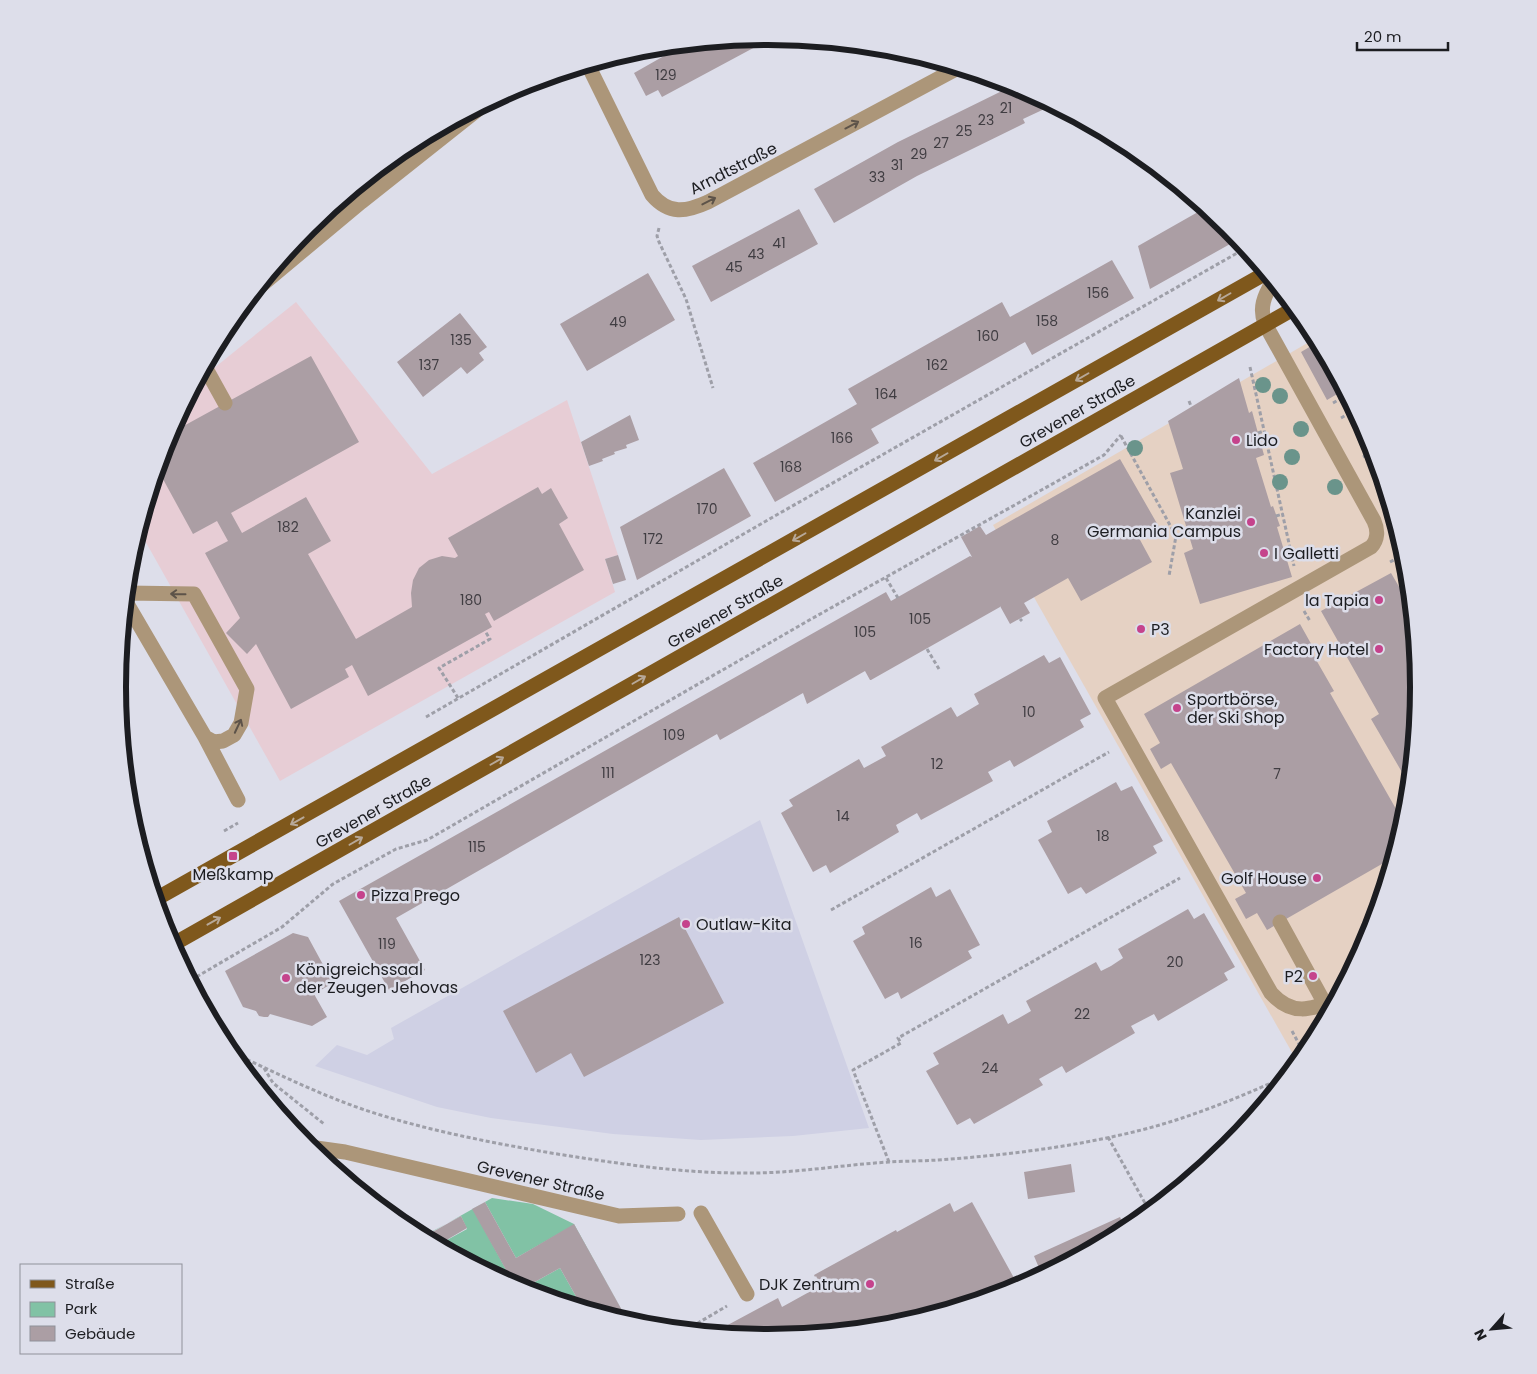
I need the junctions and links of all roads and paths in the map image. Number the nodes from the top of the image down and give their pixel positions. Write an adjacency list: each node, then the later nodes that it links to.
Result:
1 (591, 70): 4 (street)
2 (951, 72): 4 (street, Arndtstraße, one-way to 2)
3 (457, 126): 6 (street)
4 (663, 205): 15 (path)
5 (1239, 252): 35 (path)
6 (284, 266)
7 (1260, 275): 43 (main road, Grevener Straße, one-way to 43)
8 (1270, 286): 10 (street)
9 (1289, 311): 10 (main road, Grevener Straße)
10 (1265, 324): 11 (street); 46 (main road, Grevener Straße, one-way to 10)
11 (1276, 347): 12 (path); 27 (street)
12 (1244, 366)
13 (1250, 367): 20 (path)
14 (209, 374): 17 (street)
15 (713, 388)
16 (1194, 394): 18 (path)
17 (226, 403)
18 (1191, 406)
19 (1129, 431): 22 (path)
20 (1264, 432): 21 (path); 23 (path)
21 (1258, 433)
22 (1121, 436): 25 (path); 26 (path)
23 (1282, 514): 24 (path); 27 (path)
24 (1276, 516)
25 (1169, 576)
26 (886, 578): 29 (path); 47 (path)
27 (1299, 588): 31 (path); 38 (street)
28 (134, 593): 37 (street, one-way to 28)
29 (898, 598)
30 (131, 611): 37 (street)
31 (1310, 621)
32 (485, 631): 35 (path)
33 (928, 649): 34 (path)
34 (939, 668)
35 (458, 698): 36 (path)
36 (421, 721)
37 (205, 737): 39 (street)
38 (1129, 740): 42 (street); 44 (path)
39 (238, 800)
40 (241, 821): 41 (path)
41 (221, 833)
42 (1200, 867): 49 (street); 56 (path)
43 (162, 896)
44 (831, 910)
45 (1280, 922): 48 (street)
46 (178, 940)
47 (196, 977)
48 (1329, 1000)
49 (1327, 1003)
50 (245, 1058): 51 (path)
51 (264, 1067): 53 (path); 56 (path)
52 (1275, 1081): 54 (path)
53 (328, 1127)
54 (1108, 1137): 56 (path); 57 (path)
55 (323, 1149): 59 (street, Grevener Straße)
56 (889, 1162)
57 (1146, 1205)
58 (701, 1213): 60 (street)
59 (678, 1214)
60 (747, 1294)
61 (722, 1309): 62 (path)
62 (695, 1325)

